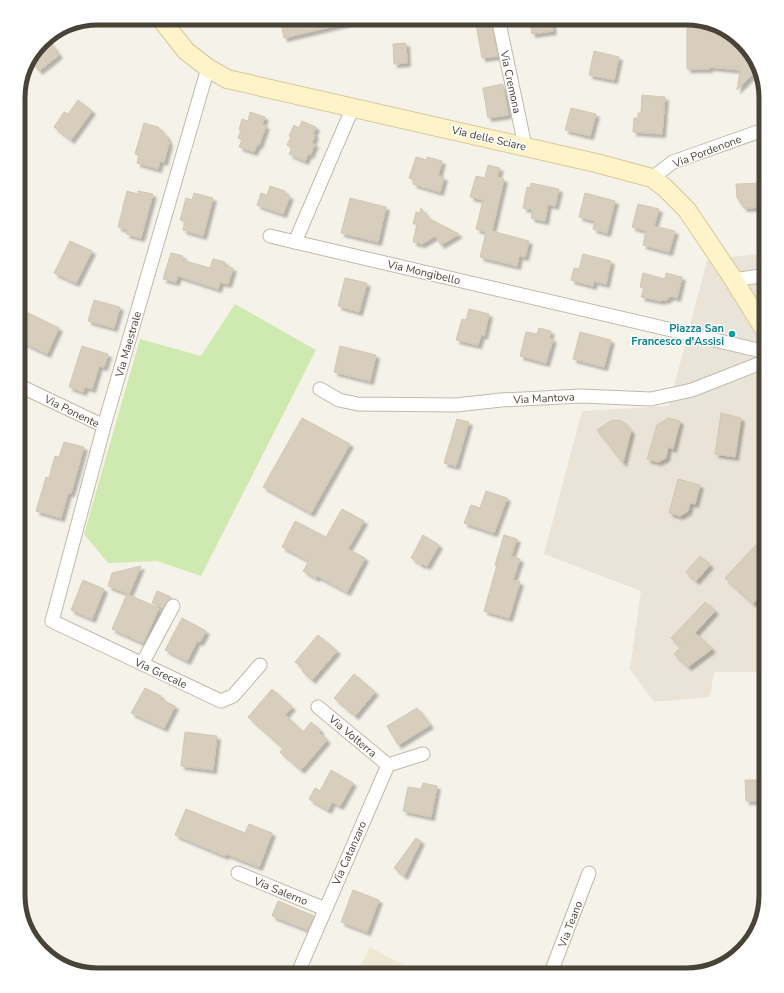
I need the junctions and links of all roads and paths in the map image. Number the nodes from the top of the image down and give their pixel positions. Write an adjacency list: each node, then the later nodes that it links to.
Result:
1 (166, 25): 3 (street, Via delle Sciare)
2 (499, 25): 6 (street, Via Cremona)
3 (208, 68): 4 (street, Via delle Sciare); 17 (street, Via Maestrale)
4 (353, 107): 6 (street, Via delle Sciare); 9 (street)
5 (759, 131): 7 (street, Via Pordenone)
6 (525, 146): 7 (street, Via delle Sciare)
7 (652, 178): 11 (street, Via delle Sciare)
8 (270, 236): 9 (street, Via Mongibello)
9 (295, 242): 13 (street, Via Mongibello)
10 (759, 276): 11 (street)
11 (734, 280): 12 (street, Via delle Sciare)
12 (759, 321)
13 (759, 350)
14 (759, 364): 16 (street, Via Mantova)
15 (25, 388): 17 (street, Via Ponente)
16 (320, 389)
17 (104, 426): 19 (street, Via Maestrale)
18 (173, 606): 20 (street)
19 (52, 622): 20 (street, Via Grecale)
20 (142, 664): 21 (street, Via Grecale)
21 (260, 665)
22 (318, 707): 24 (street, Via Volterra)
23 (423, 754): 24 (street)
24 (388, 765): 27 (street, Via Catanzaro)
25 (238, 873): 27 (street, Via Salerno)
26 (590, 873): 29 (street, Via Teano)
27 (325, 909): 28 (street, Via Catanzaro)
28 (300, 968)
29 (553, 968)

